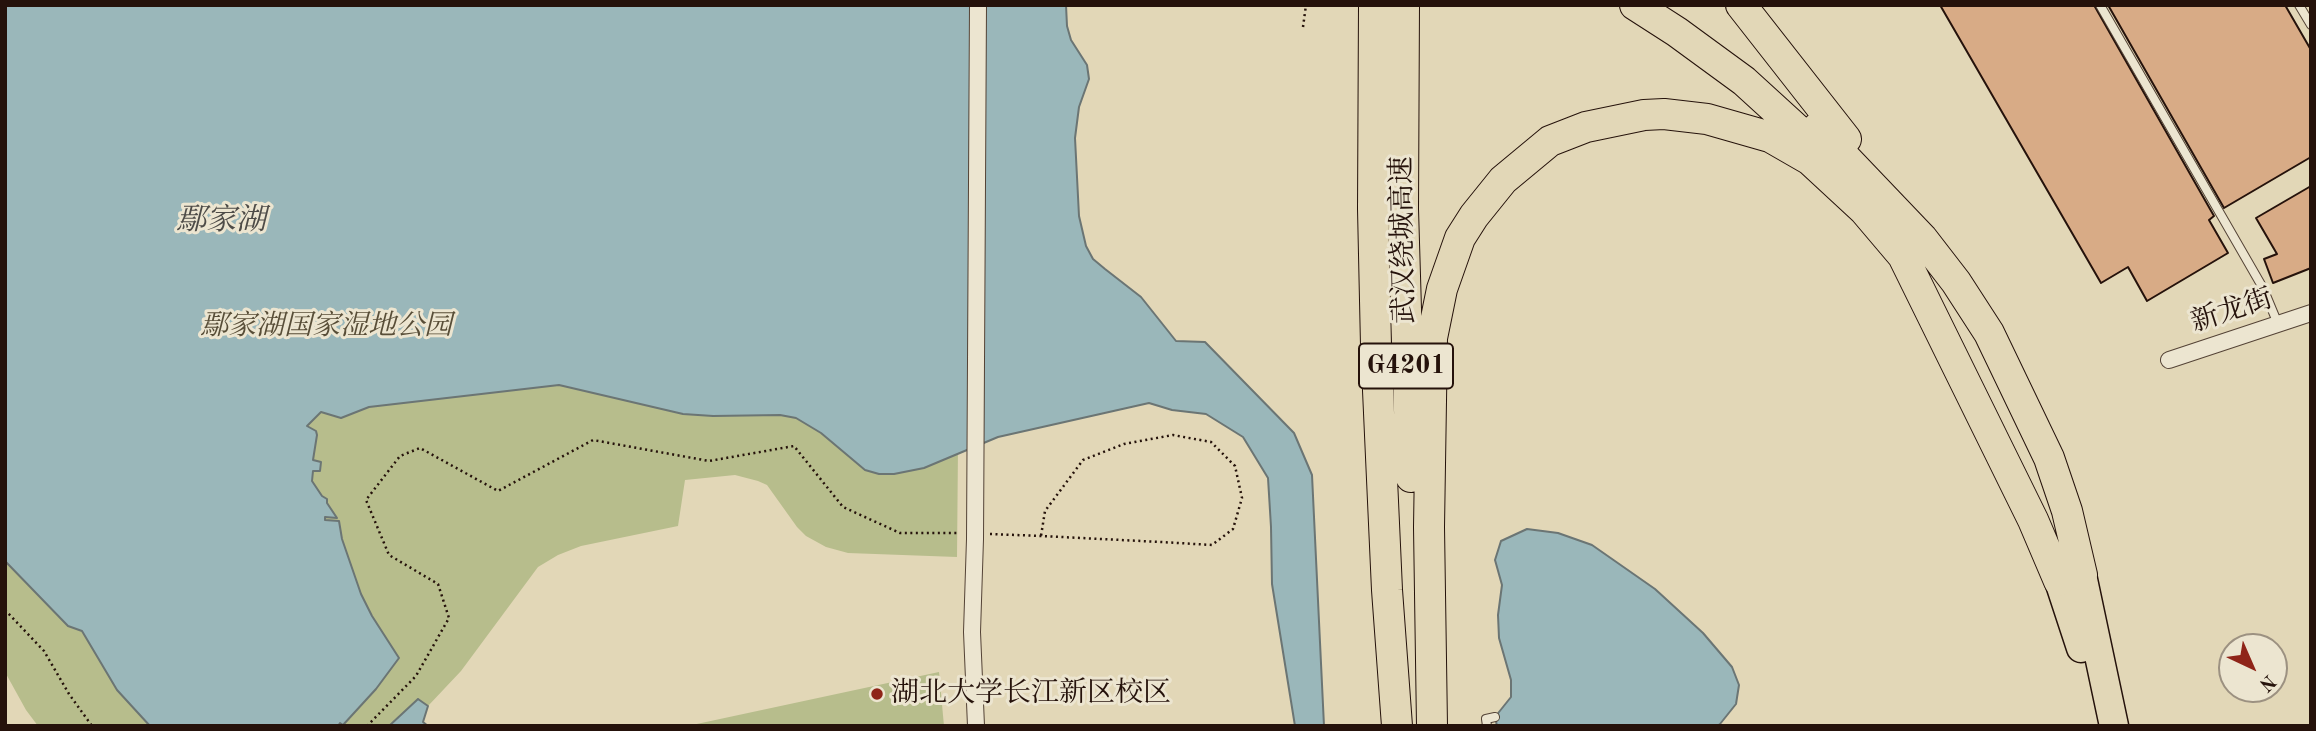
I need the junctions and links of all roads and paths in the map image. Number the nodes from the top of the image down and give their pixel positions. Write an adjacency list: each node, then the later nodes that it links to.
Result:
1 (978, 5): 18 (street)
2 (1307, 5): 11 (path)
3 (1368, 5): 12 (highway)
4 (1374, 5): 12 (highway, 武汉绕城高速 / G4201)
5 (1404, 5): 27 (highway, 武汉绕城高速 / G4201)
6 (1741, 5): 13 (highway)
7 (2100, 5): 16 (lane)
8 (2299, 5): 10 (lane)
9 (1648, 7): 13 (highway); 14 (highway)
10 (2311, 25)
11 (1303, 27)
12 (1373, 101): 26 (highway, 武汉绕城高速 / G4201)
13 (1892, 205): 20 (highway)
14 (1903, 256): 20 (highway); 27 (highway)
15 (2311, 313): 16 (street, 新龙街)
16 (2278, 324): 17 (street, 新龙街)
17 (2169, 360)
18 (975, 536): 19 (path); 24 (path); 25 (street)
19 (1041, 536): 19 (path)
20 (2070, 578): 29 (highway); 30 (highway)
21 (5, 610): 23 (path)
22 (1495, 717): 28 (lane)
23 (92, 726)
24 (367, 726)
25 (976, 726)
26 (1397, 726)
27 (1429, 726)
28 (1487, 726)
29 (2098, 726)
30 (2114, 726)

